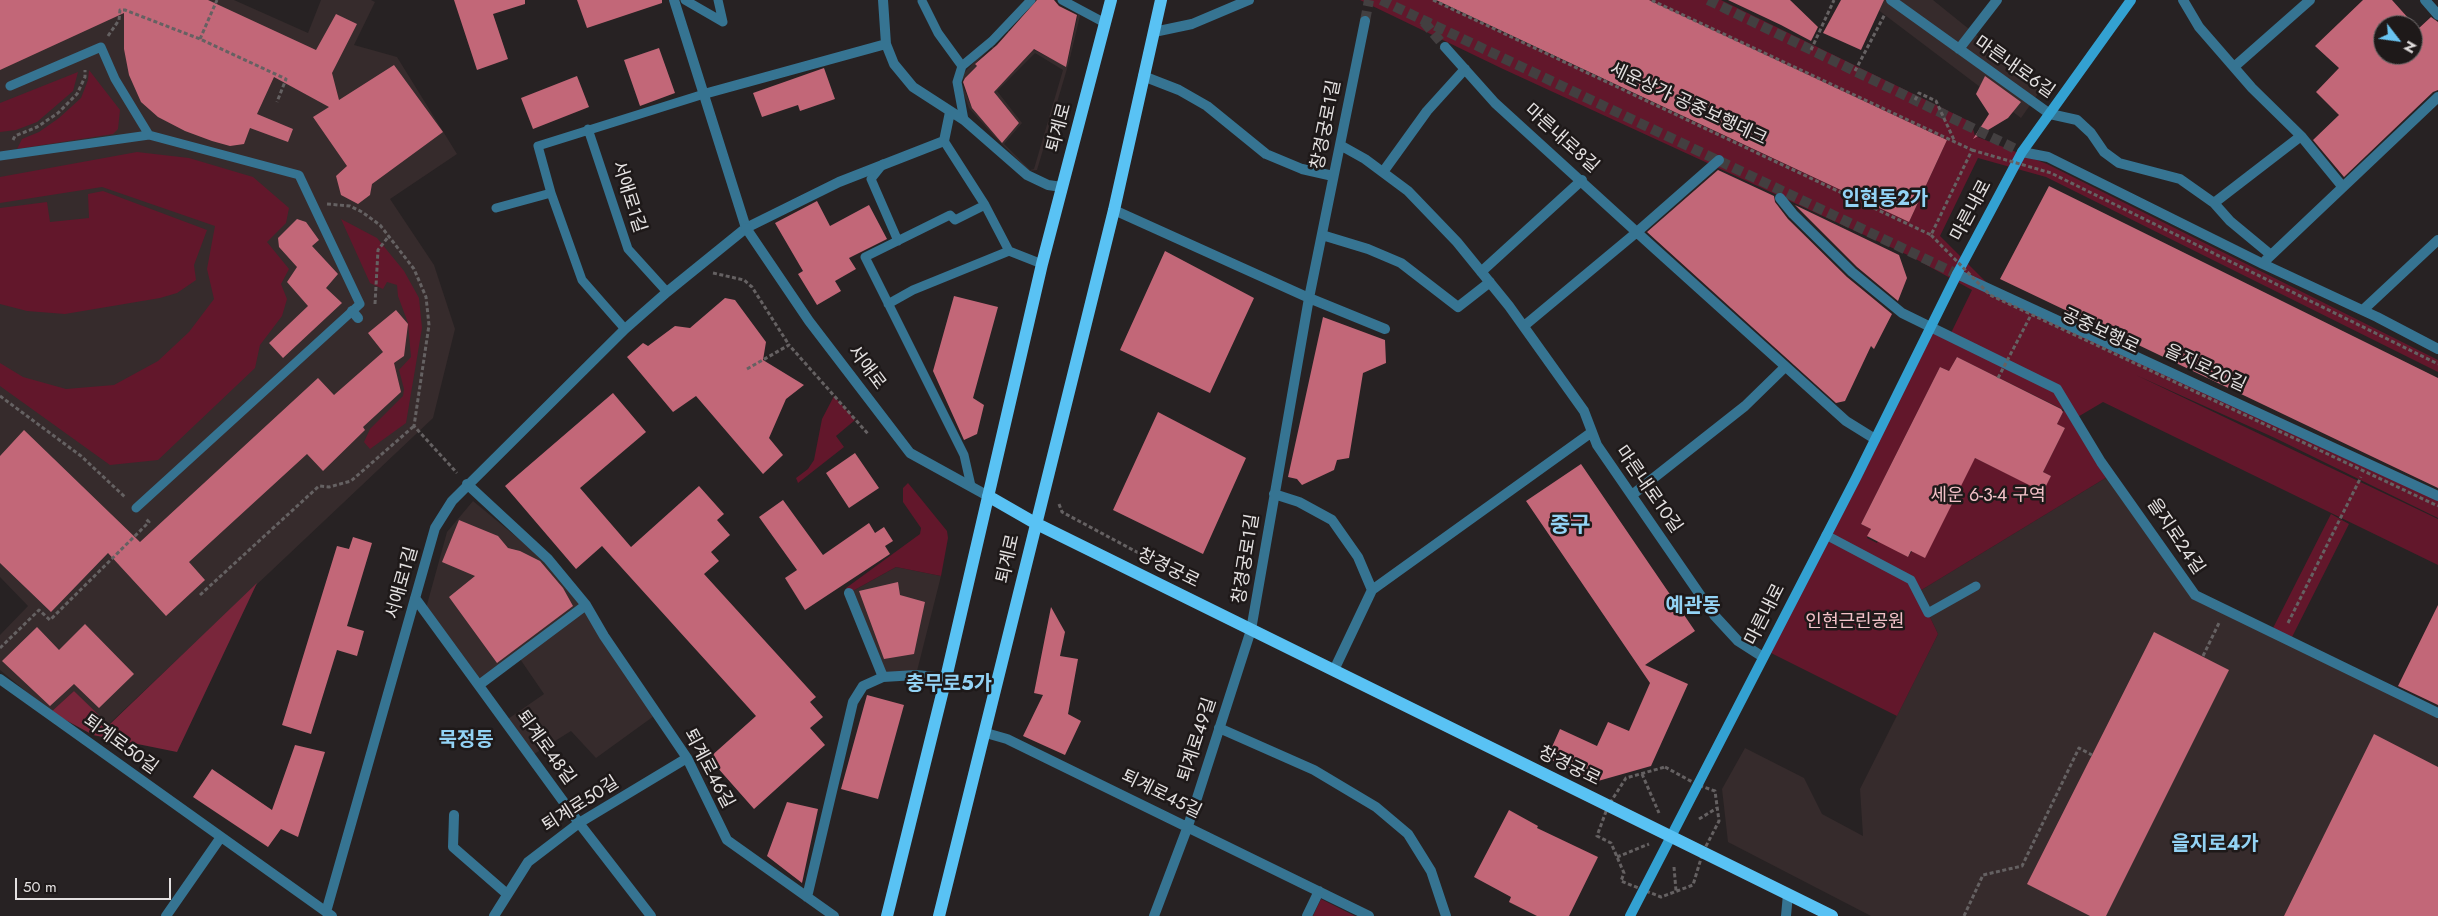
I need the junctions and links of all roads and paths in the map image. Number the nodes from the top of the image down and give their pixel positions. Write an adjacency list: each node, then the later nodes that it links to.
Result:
1 (217, 0): 25 (path)
2 (674, 0): 38 (street, 서애로)
3 (685, 0): 4 (lane)
4 (718, 0)
5 (883, 0): 26 (street)
6 (1031, 0): 32 (lane)
7 (1062, 0): 23 (lane)
8 (1111, 0): 23 (main road, 퇴계로)
9 (1161, 0): 24 (main road, 퇴계로)
10 (1249, 0): 24 (street)
11 (1433, 0): 71 (path, 세운상가 공중보행데크)
12 (1651, 0): 49 (path)
13 (1834, 0): 30 (path)
14 (1892, 0): 29 (street, 마른내로6길); 35 (path)
15 (1997, 0): 29 (street, 마른내로6길)
16 (2131, 0): 43 (main road, 마른내로)
17 (2183, 0): 33 (street)
18 (2310, 0): 33 (street)
19 (2425, 0): 21 (street)
20 (922, 1): 32 (lane)
21 (2438, 15)
22 (1365, 21): 50 (street, 창경궁로1길)
23 (1105, 23): 60 (main road, 퇴계로)
24 (1154, 32): 36 (main road, 퇴계로)
25 (200, 40): 27 (path); 41 (path)
26 (886, 44): 38 (street); 42 (street)
27 (101, 47): 31 (lane); 46 (lane)
28 (1445, 47): 34 (street, 마른내로8길)
29 (1959, 49): 43 (street, 마른내로6길)
30 (1811, 50)
31 (84, 54): 37 (lane); 53 (path)
32 (962, 66): 44 (lane)
33 (2234, 67): 47 (street)
34 (1465, 69): 56 (street); 58 (street, 마른내로8길)
35 (1855, 71)
36 (1143, 76): 57 (street); 67 (main road, 퇴계로)
37 (10, 86)
38 (704, 94): 45 (lane); 68 (street, 서애로)
39 (2438, 97): 59 (street)
40 (1915, 100): 49 (path)
41 (276, 102)
42 (950, 112): 44 (street); 48 (street)
43 (2050, 114): 52 (main road, 마른내로); 64 (street)
44 (964, 120): 60 (street)
45 (588, 129): 61 (lane); 83 (lane, 서애로1길)
46 (149, 135): 53 (lane); 63 (lane)
47 (2301, 136): 59 (street); 64 (street)
48 (944, 141): 55 (street); 65 (lane)
49 (1955, 142): 51 (path)
50 (1340, 144): 56 (street, 마른내로10길); 57 (street, 창경궁로1길)
51 (1972, 150): 71 (path); 95 (path, bridge)
52 (2022, 152): 79 (street); 81 (main road, 마른내로)
53 (3, 156)
54 (1719, 160): 69 (street)
55 (883, 164): 68 (street); 74 (lane)
56 (1383, 172): 80 (street, 마른내로10길)
57 (1333, 176): 70 (street, 창경궁로1길)
58 (1582, 180): 69 (street, 마른내로8길); 80 (street)
59 (2342, 186): 76 (street)
60 (1062, 187): 78 (main road, 퇴계로)
61 (552, 193): 66 (lane); 91 (lane)
62 (1780, 198): 90 (street)
63 (312, 202): 72 (path); 112 (lane)
64 (2214, 203): 76 (street)
65 (985, 205): 74 (lane); 75 (lane)
66 (496, 208)
67 (1114, 210): 85 (street); 113 (main road, 퇴계로)
68 (746, 228): 77 (street, 서애로1길); 106 (street, 서애로)
69 (1637, 232): 89 (street); 96 (street, 마른내로8길)
70 (1322, 234): 82 (street); 85 (street, 창경궁로1길)
71 (1931, 235): 88 (path, 공중보행로, bridge)
72 (389, 236): 84 (path); 100 (path)
73 (2438, 240): 87 (street)
74 (898, 242): 86 (lane)
75 (1009, 251): 78 (lane); 86 (lane)
76 (2271, 255): 79 (street)
77 (704, 262): 83 (street, 서애로1길); 93 (path)
78 (1042, 264): 109 (main road, 퇴계로)
79 (2263, 264): 87 (street)
80 (1482, 272): 82 (street, 마른내로10길)
81 (1957, 274): 90 (main road, 마른내로); 104 (street, 을지로20길)
82 (1490, 282): 89 (street, 마른내로10길)
83 (667, 292): 91 (street, 서애로1길)
84 (377, 298)
85 (1309, 298): 92 (street); 107 (street, 창경궁로1길)
86 (888, 304): 106 (lane)
87 (2363, 310): 94 (street)
88 (2031, 315): 98 (path, bridge); 111 (path, 공중보행로, bridge)
89 (1524, 326): 101 (street, 마른내로10길)
90 (1929, 328): 103 (main road, 마른내로); 121 (street, 을지로24길)
91 (624, 329): 105 (street, 서애로1길)
92 (1385, 329)
93 (789, 345): 97 (path); 102 (path)
94 (2438, 349)
95 (2438, 364)
96 (1785, 367): 103 (street, 마른내로8길); 108 (street)
97 (747, 369)
98 (1998, 378)
99 (0, 396): 112 (path)
100 (414, 426): 105 (path); 118 (path)
101 (1592, 432): 108 (street, 마른내로10길); 116 (street)
102 (868, 435)
103 (1875, 439): 114 (main road, 마른내로)
104 (2369, 464): 110 (street, 을지로20길); 123 (path)
105 (467, 484): 119 (street, 서애로1길); 120 (street, 퇴계로46길)
106 (971, 486): 109 (street, 서애로)
107 (1274, 494): 116 (street, 창경궁로1길); 122 (street, 창경궁로1길)
108 (1632, 495): 126 (street, 마른내로10길)
109 (988, 496): 113 (main road, 창경궁로); 129 (main road, 퇴계로)
110 (2438, 496)
111 (2438, 506)
112 (136, 508): 124 (path)
113 (1035, 523): 122 (main road, 창경궁로); 134 (main road, 퇴계로)
114 (1826, 535): 115 (lane); 126 (main road, 마른내로)
115 (1976, 586)
116 (1372, 590): 127 (street)
117 (849, 593): 128 (street)
118 (200, 595)
119 (415, 598): 131 (street, 퇴계로48길); 146 (street, 서애로1길)
120 (586, 604): 131 (street); 136 (street, 퇴계로46길)
121 (2225, 610): 123 (street, 을지로24길); 125 (path)
122 (1251, 630): 127 (main road, 창경궁로); 133 (street, 퇴계로49길)
123 (2281, 636): 132 (street, 을지로24길)
124 (0, 648)
125 (2203, 656)
126 (1763, 657): 140 (main road, 마른내로)
127 (1334, 670): 140 (main road, 창경궁로)
128 (883, 677): 129 (street); 145 (street)
129 (946, 678): 151 (main road, 퇴계로)
130 (0, 679): 141 (street, 퇴계로50길)
131 (479, 685): 138 (street, 퇴계로48길)
132 (2438, 713)
133 (1219, 728): 139 (street, 퇴계로49길); 156 (street)
134 (986, 733): 139 (street, 퇴계로45길); 152 (main road, 퇴계로)
135 (2092, 755): 160 (path)
136 (687, 758): 138 (street, 퇴계로50길); 145 (street, 퇴계로46길)
137 (454, 815): 143 (street)
138 (579, 823): 143 (street, 퇴계로50길); 149 (street, 퇴계로48길)
139 (1188, 826): 142 (street, 퇴계로45길); 153 (street, 퇴계로49길)
140 (1670, 836): 144 (main road, 창경궁로); 157 (main road, 마른내로)
141 (221, 837): 146 (street, 퇴계로50길); 147 (street)
142 (1319, 891): 154 (street); 155 (street, 퇴계로45길)
143 (507, 894): 148 (street, 퇴계로50길)
144 (1788, 894): 158 (street); 159 (main road, 창경궁로)
145 (806, 897): 150 (street, 퇴계로46길)
146 (329, 914)
147 (166, 916)
148 (494, 916)
149 (651, 916)
150 (834, 916)
151 (887, 916)
152 (940, 916)
153 (1154, 916)
154 (1308, 916)
155 (1368, 916)
156 (1446, 916)
157 (1630, 916)
158 (1786, 916)
159 (1832, 916)
160 (1964, 916)

